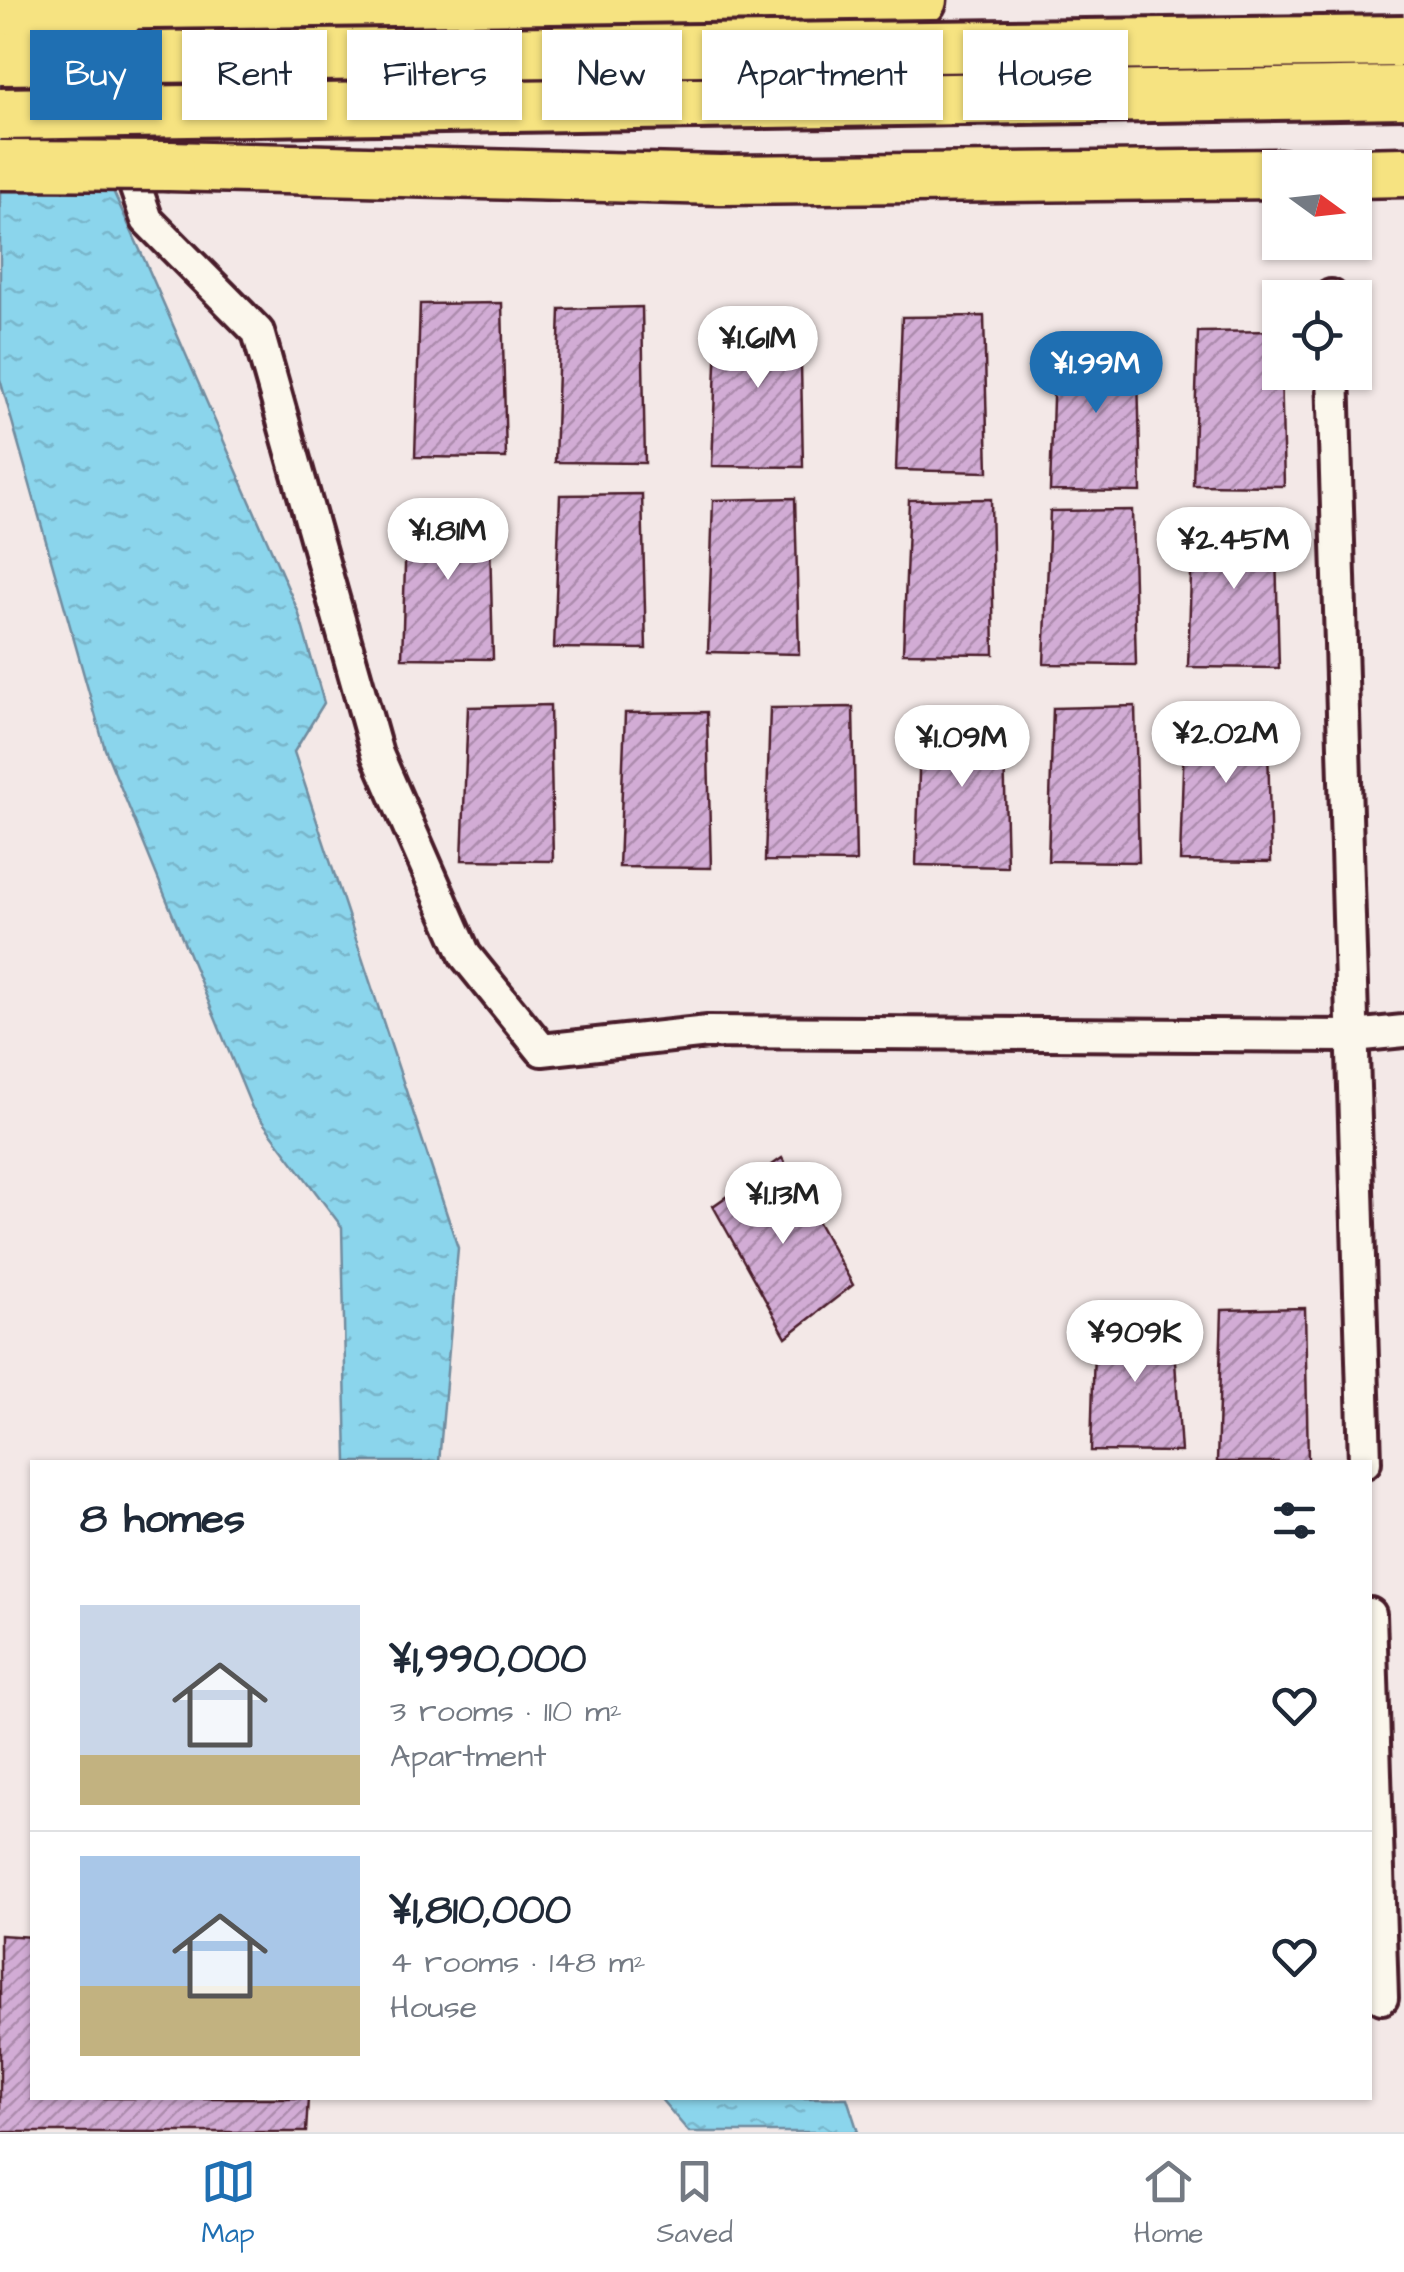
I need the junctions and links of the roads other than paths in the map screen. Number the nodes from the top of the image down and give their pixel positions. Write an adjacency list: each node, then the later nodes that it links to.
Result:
1 (70, 0): 14 (street)
2 (922, 0): 3 (main road, bridge)
3 (0, 16)
4 (1404, 41): 5 (highway, bridge)
5 (0, 59)
6 (1404, 92): 7 (highway, bridge)
7 (0, 114)
8 (0, 165): 11 (main road, bridge)
9 (1404, 172): 10 (main road)
10 (1372, 173)
11 (1262, 174)
12 (1334, 390): 14 (street)
13 (1404, 1031): 14 (street)
14 (1352, 1036): 15 (street)
15 (1366, 1460)
16 (1372, 1678): 17 (street)
17 (1382, 1998)

